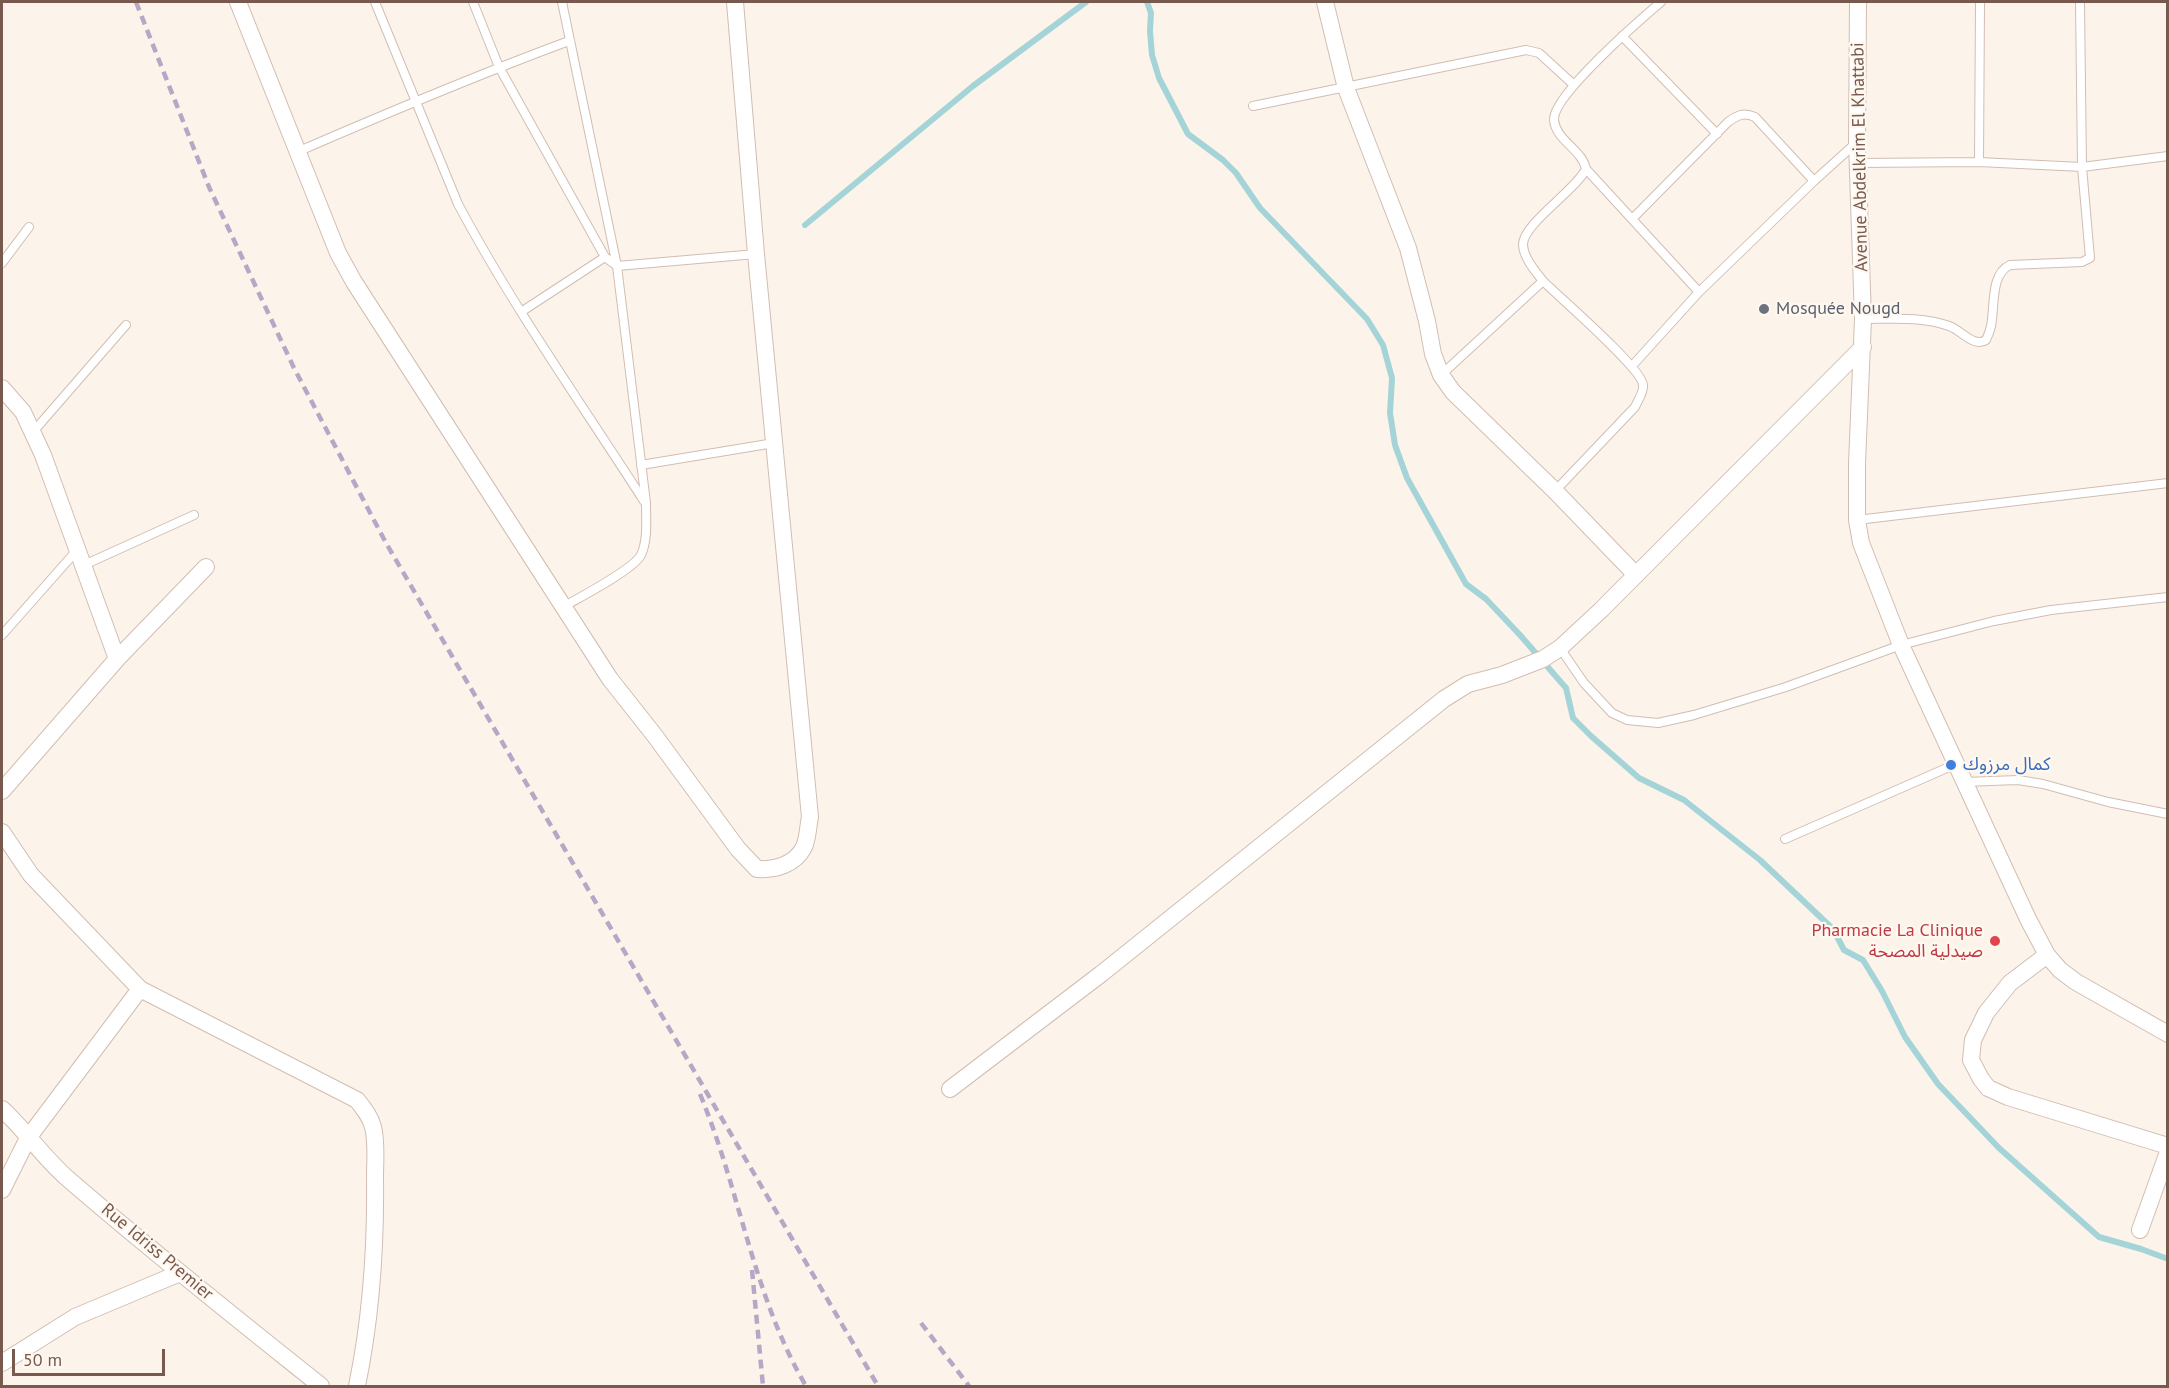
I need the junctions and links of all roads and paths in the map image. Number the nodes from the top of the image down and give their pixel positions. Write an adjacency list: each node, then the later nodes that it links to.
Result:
1 (238, 2): 20 (street)
2 (375, 2): 16 (lane)
3 (472, 2): 13 (lane)
4 (562, 2): 12 (lane)
5 (735, 2): 29 (street)
6 (1325, 2): 15 (street)
7 (1661, 2): 11 (lane)
8 (1858, 2): 19 (street, Avenue Abdelkrim El Khattabi)
9 (1980, 2): 22 (lane)
10 (2080, 2): 24 (lane)
11 (1622, 36): 14 (lane); 18 (lane)
12 (569, 41): 13 (lane); 32 (lane)
13 (499, 67): 16 (lane); 30 (lane)
14 (1574, 85): 15 (lane); 25 (lane)
15 (1347, 88): 17 (lane); 40 (street)
16 (415, 101): 20 (lane); 35 (lane)
17 (1252, 106)
18 (1717, 134): 26 (lane); 27 (lane)
19 (1857, 143): 23 (street, Avenue Abdelkrim El Khattabi); 26 (lane)
20 (297, 152): 54 (street)
21 (2168, 156): 24 (lane)
22 (1979, 162): 23 (lane); 24 (lane)
23 (1858, 163): 36 (street, Avenue Abdelkrim El Khattabi)
24 (2082, 167): 36 (lane)
25 (1586, 169): 27 (lane); 33 (lane)
26 (1814, 181): 34 (lane)
27 (1633, 219): 34 (lane)
28 (30, 227): 31 (lane)
29 (756, 254): 32 (lane); 43 (street)
30 (605, 257): 32 (lane); 35 (lane)
31 (2, 263)
32 (617, 266): 44 (lane)
33 (1543, 281): 39 (lane); 40 (lane)
34 (1699, 292): 39 (lane)
35 (521, 312): 47 (lane)
36 (1863, 318): 38 (street, Avenue Abdelkrim El Khattabi)
37 (126, 325): 42 (lane)
38 (1863, 347): 49 (street, Avenue Abdelkrim El Khattabi); 52 (street)
39 (1632, 366): 46 (lane)
40 (1441, 375): 46 (street)
41 (6, 396): 42 (street)
42 (33, 432): 50 (street)
43 (774, 443): 44 (lane); 54 (street)
44 (641, 465): 47 (lane)
45 (2168, 483): 49 (lane)
46 (1555, 491): 52 (street)
47 (646, 503): 54 (lane)
48 (194, 515): 50 (lane)
49 (1857, 520): 57 (street, Avenue Abdelkrim El Khattabi)
50 (81, 557): 55 (lane); 59 (street)
51 (206, 567): 59 (street)
52 (1636, 575): 58 (street)
53 (2168, 597): 57 (lane)
54 (563, 607)
55 (5, 625): 56 (lane)
56 (2, 635)
57 (1901, 645): 58 (lane); 60 (street, Avenue Abdelkrim El Khattabi)
58 (1560, 648): 69 (street)
59 (117, 659): 62 (street)
60 (1956, 764): 61 (street, Avenue Abdelkrim El Khattabi); 65 (lane)
61 (1964, 782): 63 (lane); 66 (street, Avenue Abdelkrim El Khattabi)
62 (2, 791)
63 (2168, 814)
64 (2, 832): 67 (street)
65 (1785, 839)
66 (2047, 955): 68 (street, Avenue Abdelkrim El Khattabi); 72 (street)
67 (140, 988): 71 (street); 79 (street)
68 (2168, 1034)
69 (950, 1089)
70 (2, 1109): 71 (street, Rue Idriss Premier)
71 (28, 1138): 74 (street); 76 (street, Rue Idriss Premier)
72 (2168, 1146)
73 (2168, 1152): 75 (street)
74 (2, 1190)
75 (2140, 1230)
76 (180, 1273): 77 (street); 78 (street, Rue Idriss Premier)
77 (2, 1363)
78 (321, 1386)
79 (357, 1386)

